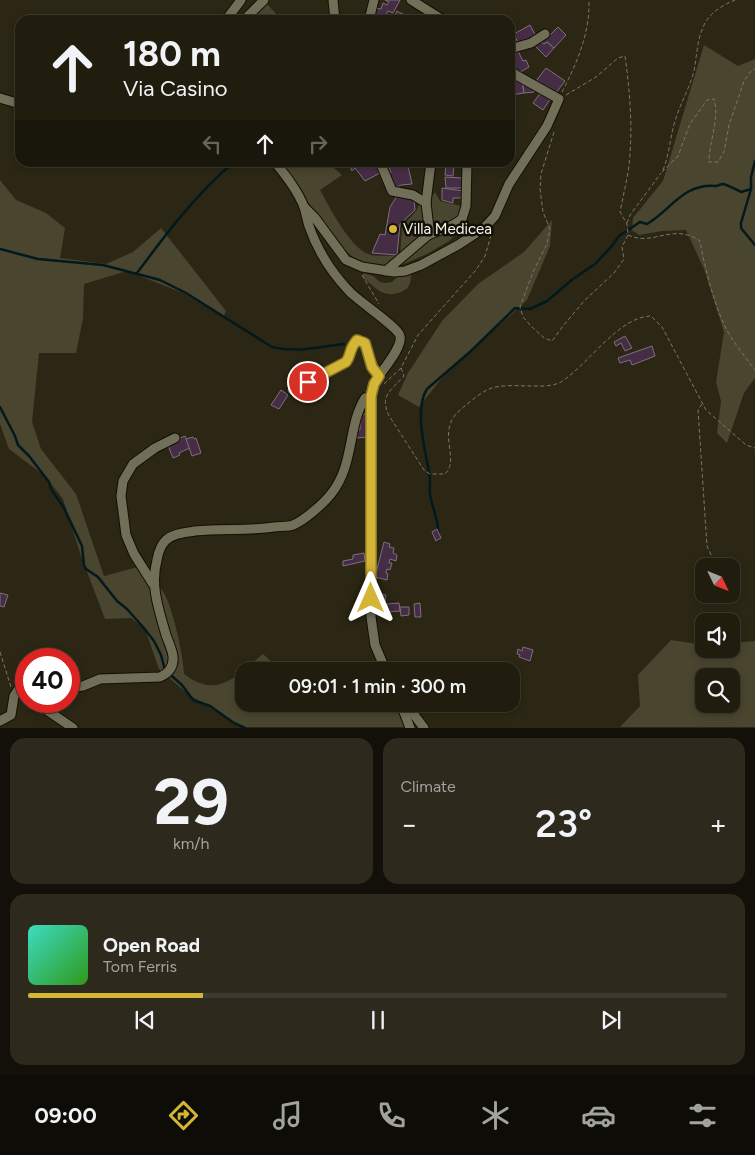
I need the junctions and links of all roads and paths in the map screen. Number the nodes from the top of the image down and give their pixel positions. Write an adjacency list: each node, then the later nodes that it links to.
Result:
1 (241, 0): 8 (street)
2 (264, 0): 9 (street)
3 (333, 0): 10 (street)
4 (374, 0): 11 (street)
5 (411, 0): 12 (street)
6 (589, 0): 18 (path)
7 (735, 0): 25 (path)
8 (230, 15)
9 (249, 15)
10 (334, 15)
11 (370, 15)
12 (435, 15)
13 (545, 34): 14 (street)
14 (515, 48)
15 (755, 69): 25 (path)
16 (515, 74): 18 (street)
17 (0, 98): 19 (street)
18 (559, 99): 20 (street); 29 (path)
19 (15, 102)
20 (551, 115): 28 (street); 31 (path)
21 (280, 167): 27 (street)
22 (382, 167): 26 (street)
23 (430, 167): 26 (street)
24 (467, 167): 30 (street)
25 (662, 172): 29 (path)
26 (426, 203): 30 (street)
27 (304, 207): 32 (street); 37 (street)
28 (495, 216): 33 (street); 35 (path)
29 (627, 224): 31 (path)
30 (428, 235): 33 (street)
31 (628, 235): 36 (path)
32 (362, 267): 33 (street); 34 (path)
33 (386, 271)
34 (381, 307)
35 (401, 368): 37 (path); 40 (path)
36 (755, 370)
37 (376, 380): 38 (street); 39 (street)
38 (292, 390)
39 (371, 396): 44 (street); 46 (street)
40 (703, 403): 42 (path); 43 (path)
41 (175, 438): 44 (street)
42 (755, 448)
43 (712, 558)
44 (153, 584): 47 (street)
45 (0, 652): 48 (path)
46 (382, 662)
47 (80, 686)
48 (14, 696): 52 (street)
49 (404, 712): 54 (street)
50 (412, 712): 55 (street)
51 (51, 713): 53 (street)
52 (0, 721)
53 (73, 728)
54 (410, 728)
55 (424, 728)

